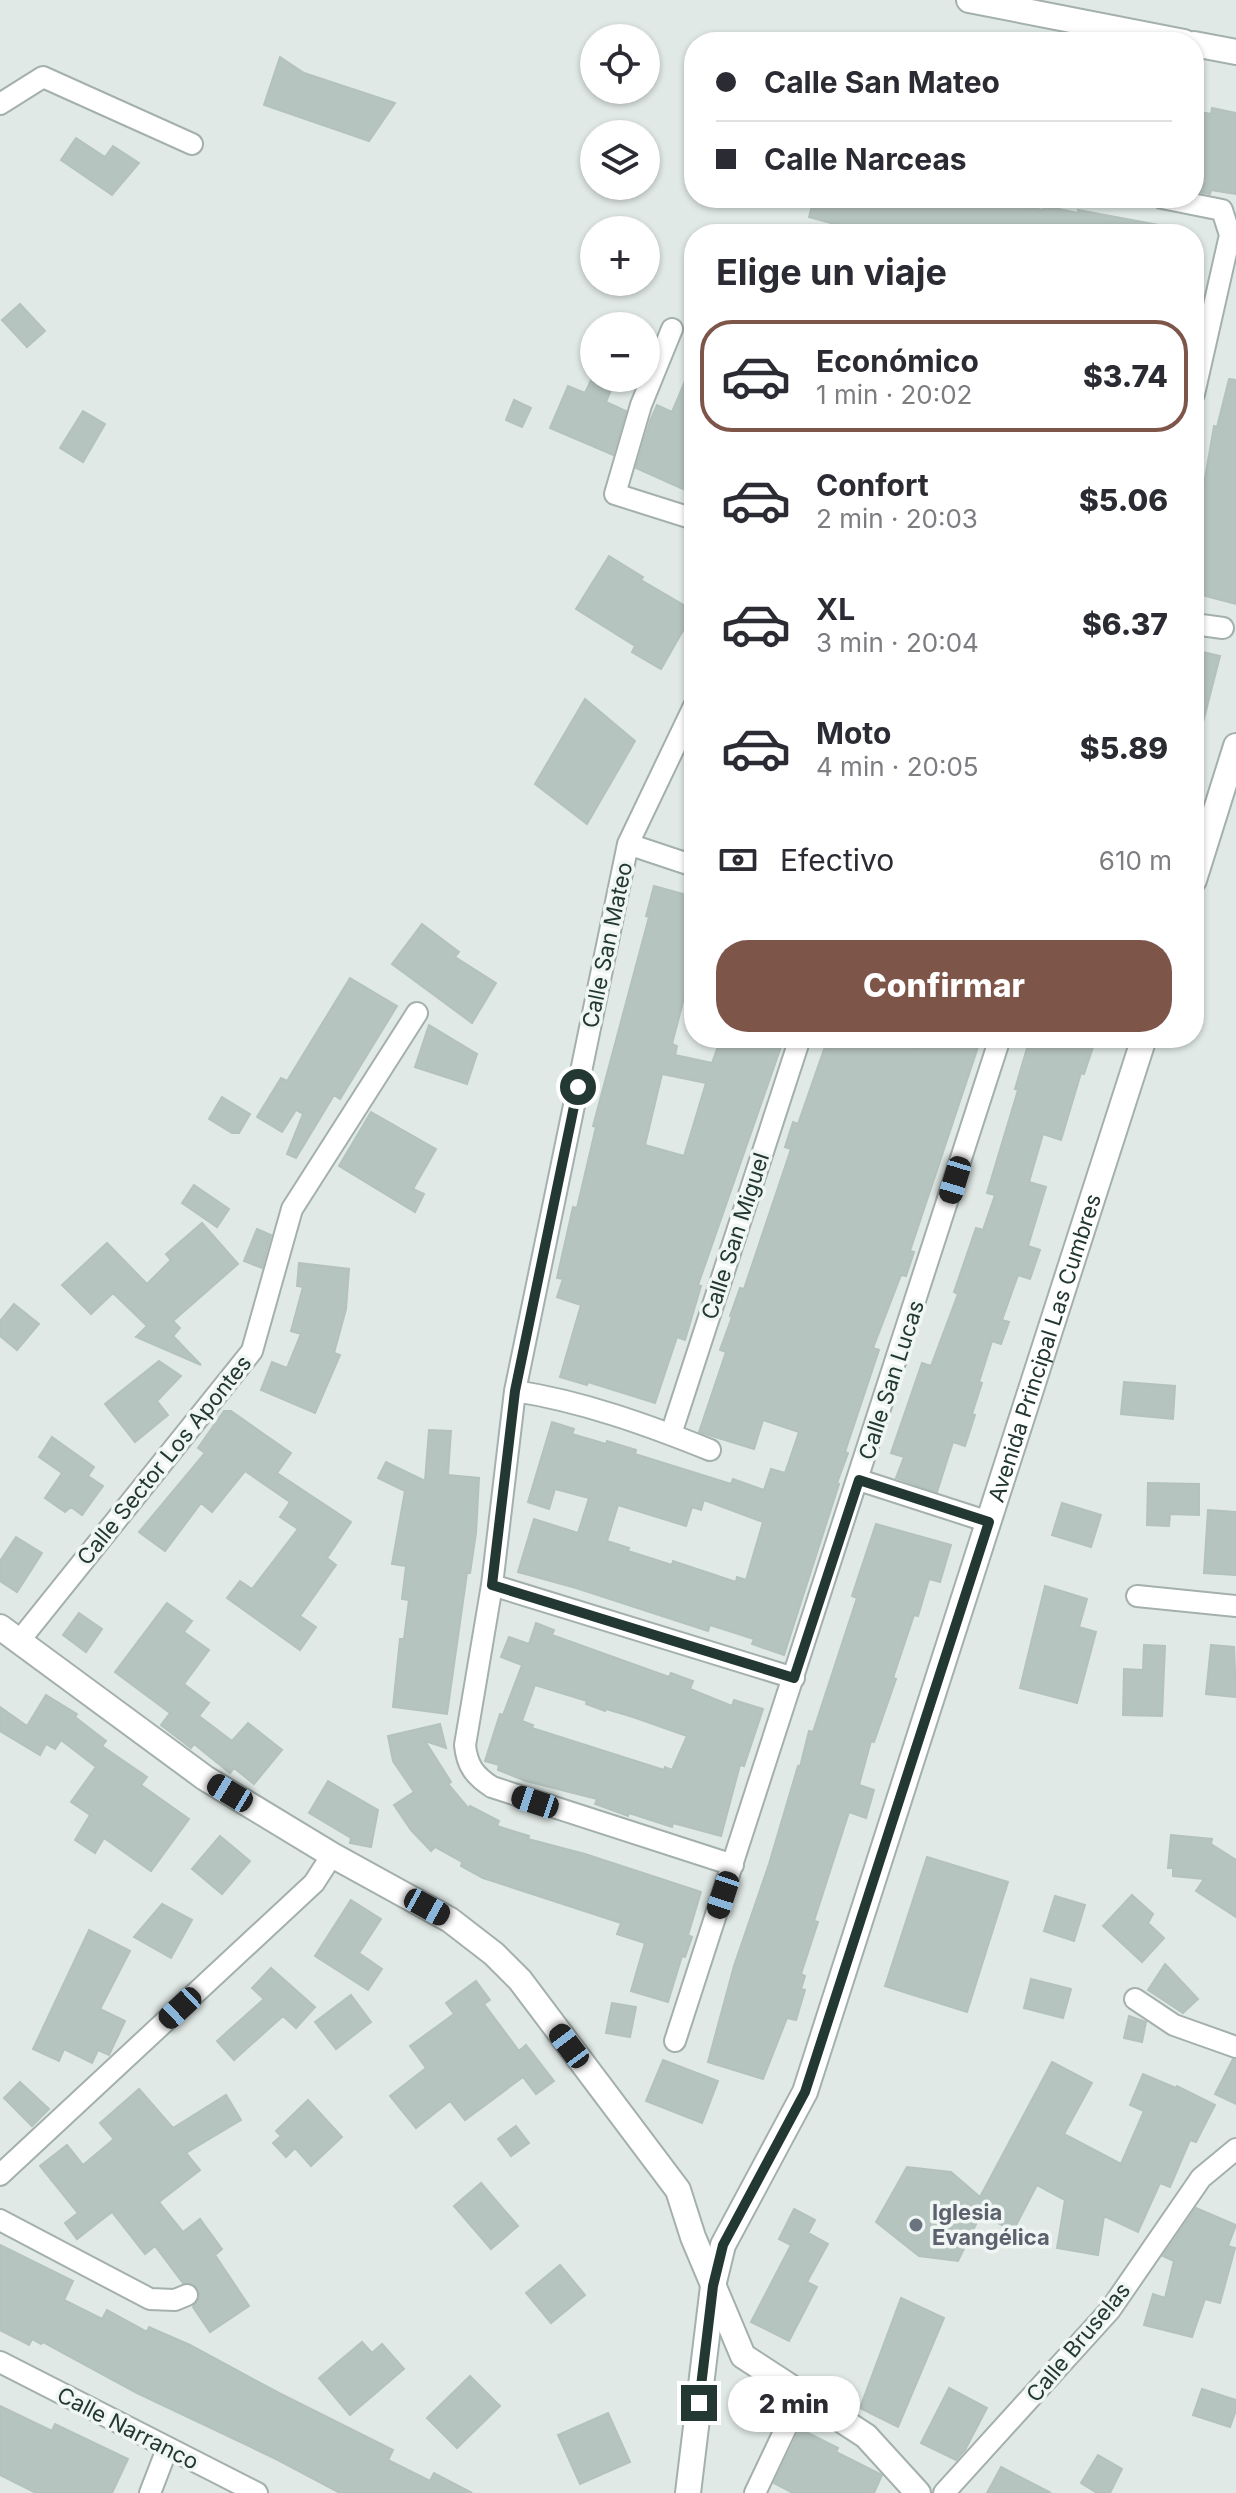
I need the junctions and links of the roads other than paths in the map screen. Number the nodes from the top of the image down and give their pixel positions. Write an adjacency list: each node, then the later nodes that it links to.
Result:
1 (969, 0): 2 (street)
2 (1133, 32)
3 (1204, 46): 4 (street)
4 (1236, 52)
5 (0, 104): 6 (street)
6 (192, 144)
7 (1204, 206): 9 (street)
8 (672, 329): 10 (street)
9 (1204, 350)
10 (684, 516)
11 (1204, 625): 12 (street)
12 (1223, 628)
13 (684, 727): 15 (street, Calle San Mateo)
14 (1236, 746): 16 (street)
15 (628, 844): 17 (street); 22 (street, Calle San Mateo)
16 (1204, 848)
17 (684, 863)
18 (417, 1013): 30 (street, Calle Sector Los Apontes)
19 (797, 1048): 23 (street, Calle San Miguel)
20 (997, 1048): 25 (street, Calle San Lucas)
21 (1141, 1048): 26 (street, Avenida Principal Las Cumbres)
22 (515, 1391): 23 (street); 27 (street, Calle San Mateo)
23 (671, 1434): 24 (street)
24 (710, 1450)
25 (859, 1480): 26 (street); 31 (street, Calle San Lucas)
26 (989, 1522): 40 (street, Avenida Principal Las Cumbres)
27 (492, 1585): 31 (street); 33 (street, Calle San Mateo)
28 (1137, 1596): 29 (street)
29 (1236, 1606)
30 (10, 1634): 32 (street)
31 (794, 1678): 33 (street, Calle San Lucas)
32 (332, 1855): 38 (street); 40 (street)
33 (733, 1865): 35 (street, Calle San Lucas)
34 (1135, 1999): 36 (street)
35 (675, 2041)
36 (1236, 2047)
37 (1236, 2149): 50 (street, Calle Bruselas)
38 (0, 2175)
39 (0, 2220): 41 (street)
40 (713, 2286): 43 (street); 47 (street, Avenida Principal Las Cumbres)
41 (187, 2295)
42 (0, 2362): 44 (street, Calle Narranco)
43 (802, 2394): 48 (street); 49 (street)
44 (167, 2449): 45 (street); 46 (street, Calle Narranco)
45 (150, 2493)
46 (257, 2493)
47 (688, 2493)
48 (755, 2493)
49 (918, 2493)
50 (944, 2493)

